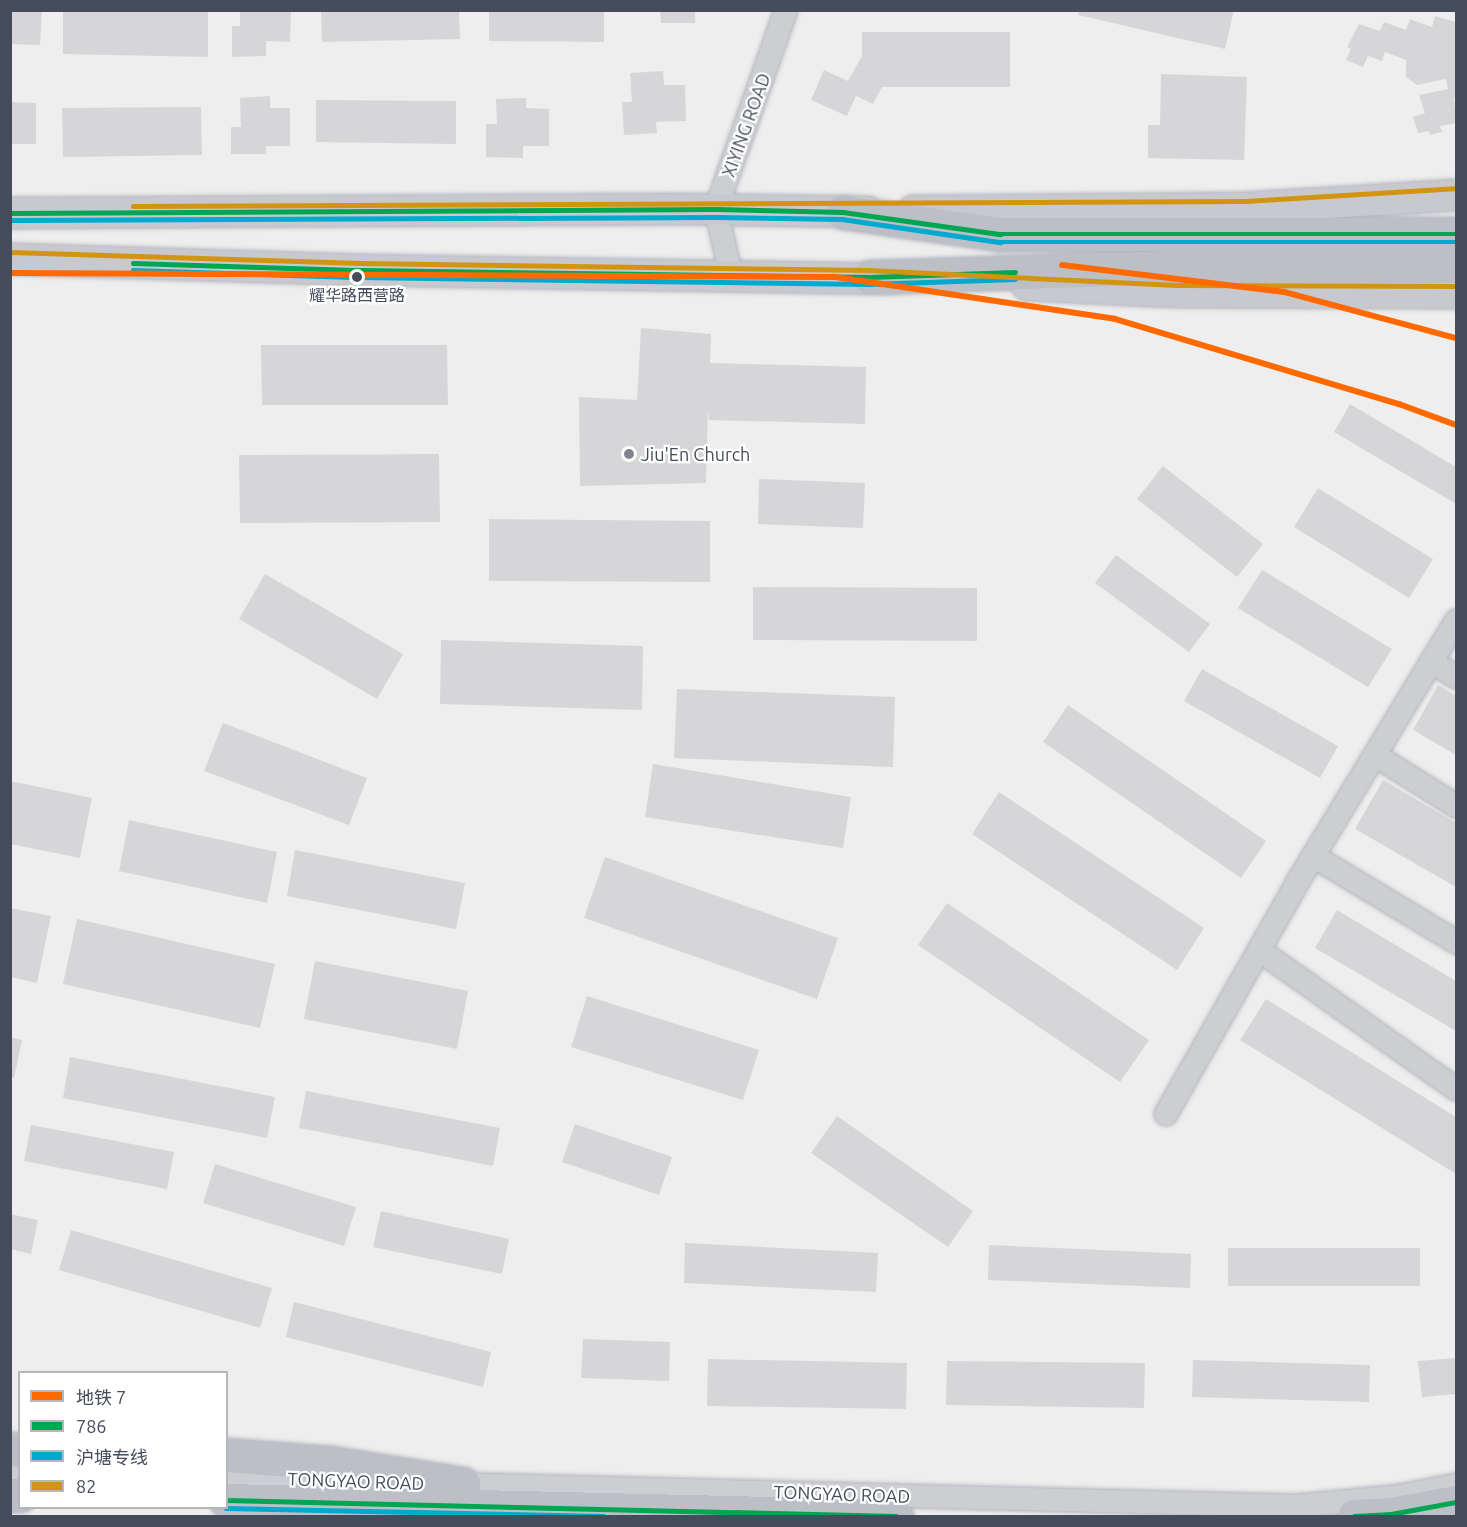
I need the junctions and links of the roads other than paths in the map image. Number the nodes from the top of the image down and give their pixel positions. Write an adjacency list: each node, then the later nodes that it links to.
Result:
1 (786, 10): 3 (street, XIYING ROAD)
2 (1456, 195): 4 (main road)
3 (716, 209): 4 (main road); 5 (main road); 9 (street)
4 (843, 212): 6 (highway)
5 (10, 213)
6 (1456, 234)
7 (10, 259): 9 (main road)
8 (1456, 266): 10 (highway)
9 (731, 275): 10 (main road)
10 (869, 277): 11 (main road)
11 (1456, 293)
12 (1456, 621): 13 (street)
13 (1432, 662): 14 (street); 15 (street)
14 (1456, 677)
15 (1375, 755): 16 (street); 17 (street)
16 (1456, 806)
17 (1314, 856): 18 (street); 19 (street)
18 (1456, 942)
19 (1259, 950): 20 (street); 21 (street)
20 (1456, 1089)
21 (1166, 1114)
22 (228, 1455): 24 (highway)
23 (228, 1477): 24 (street, TONGYAO ROAD)
24 (463, 1484): 25 (street, TONGYAO ROAD)
25 (1456, 1485)
26 (228, 1500): 28 (highway)
27 (1456, 1502): 29 (highway)
28 (896, 1516)
29 (1354, 1516)

